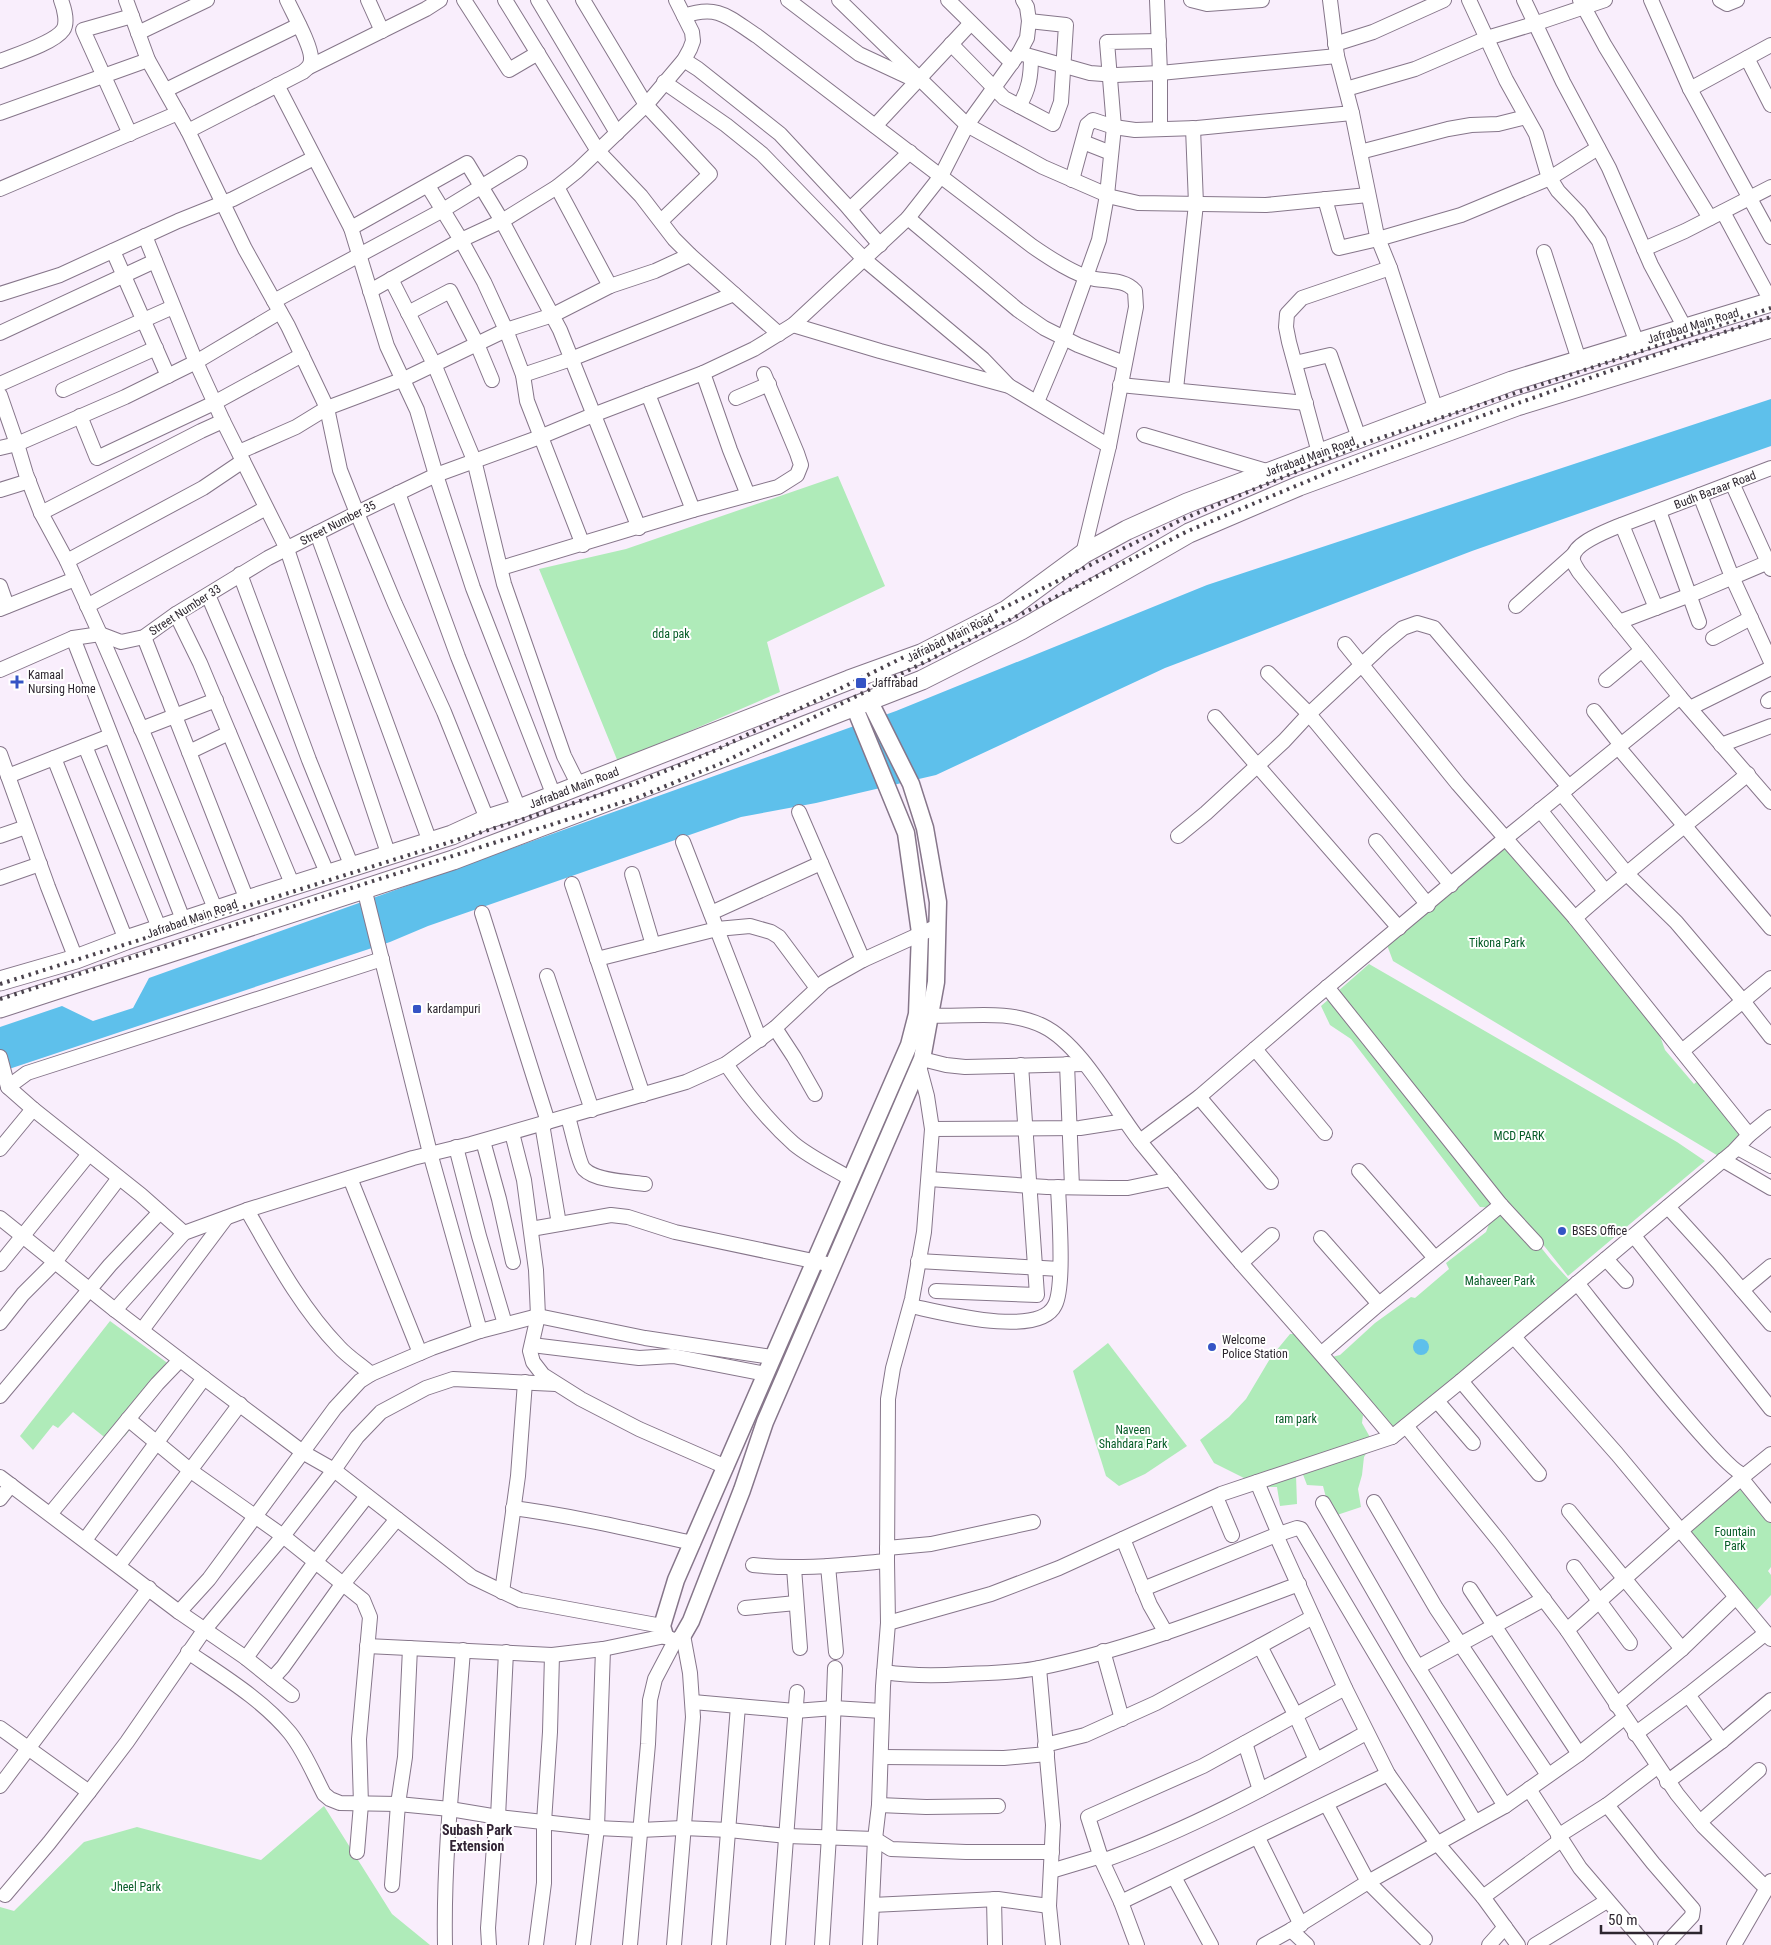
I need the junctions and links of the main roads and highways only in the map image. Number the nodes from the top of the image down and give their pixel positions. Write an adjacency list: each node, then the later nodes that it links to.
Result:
1 (1771, 302): 3 (main road, Jafrabad Main Road)
2 (1771, 328): 4 (main road, Jafrabad Main Road)
3 (1025, 596): 4 (main road); 5 (main road, Jafrabad Main Road)
4 (1040, 619): 6 (main road, Jafrabad Main Road)
5 (603, 776): 6 (main road); 7 (main road, Jafrabad Main Road)
6 (610, 800): 8 (main road, Jafrabad Main Road)
7 (0, 981)
8 (0, 1008)

